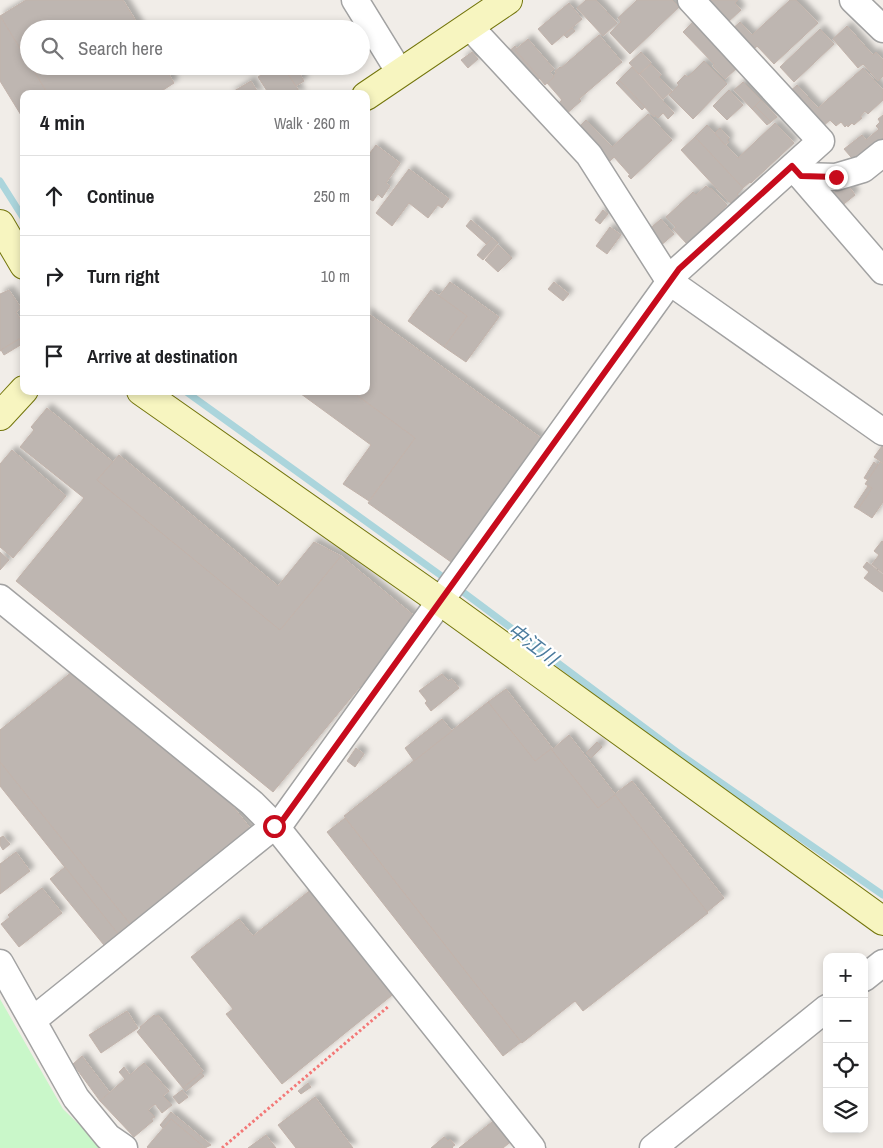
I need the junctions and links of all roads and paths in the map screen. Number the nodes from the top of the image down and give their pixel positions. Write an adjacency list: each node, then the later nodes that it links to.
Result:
1 (355, 0): 5 (street)
2 (508, 0): 7 (street)
3 (691, 0): 12 (street)
4 (853, 0): 8 (street)
5 (367, 20)
6 (370, 24): 9 (street)
7 (470, 27): 9 (street); 16 (street)
8 (883, 29)
9 (400, 73): 10 (street)
10 (370, 93)
11 (883, 153): 12 (street)
12 (797, 171): 15 (street); 16 (street)
13 (0, 224): 14 (street)
14 (20, 258)
15 (883, 271)
16 (670, 282): 20 (street); 22 (street)
17 (20, 394): 19 (street)
18 (147, 395): 22 (street)
19 (0, 416)
20 (883, 432)
21 (0, 598): 23 (street)
22 (442, 598): 23 (street); 24 (street)
23 (276, 827): 28 (street); 30 (street)
24 (883, 921)
25 (0, 963): 30 (street)
26 (883, 963): 27 (street)
27 (868, 975)
28 (407, 990): 32 (path); 33 (street)
29 (823, 1011): 34 (street)
30 (33, 1020): 31 (street)
31 (124, 1148)
32 (222, 1148)
33 (532, 1148)
34 (653, 1148)

